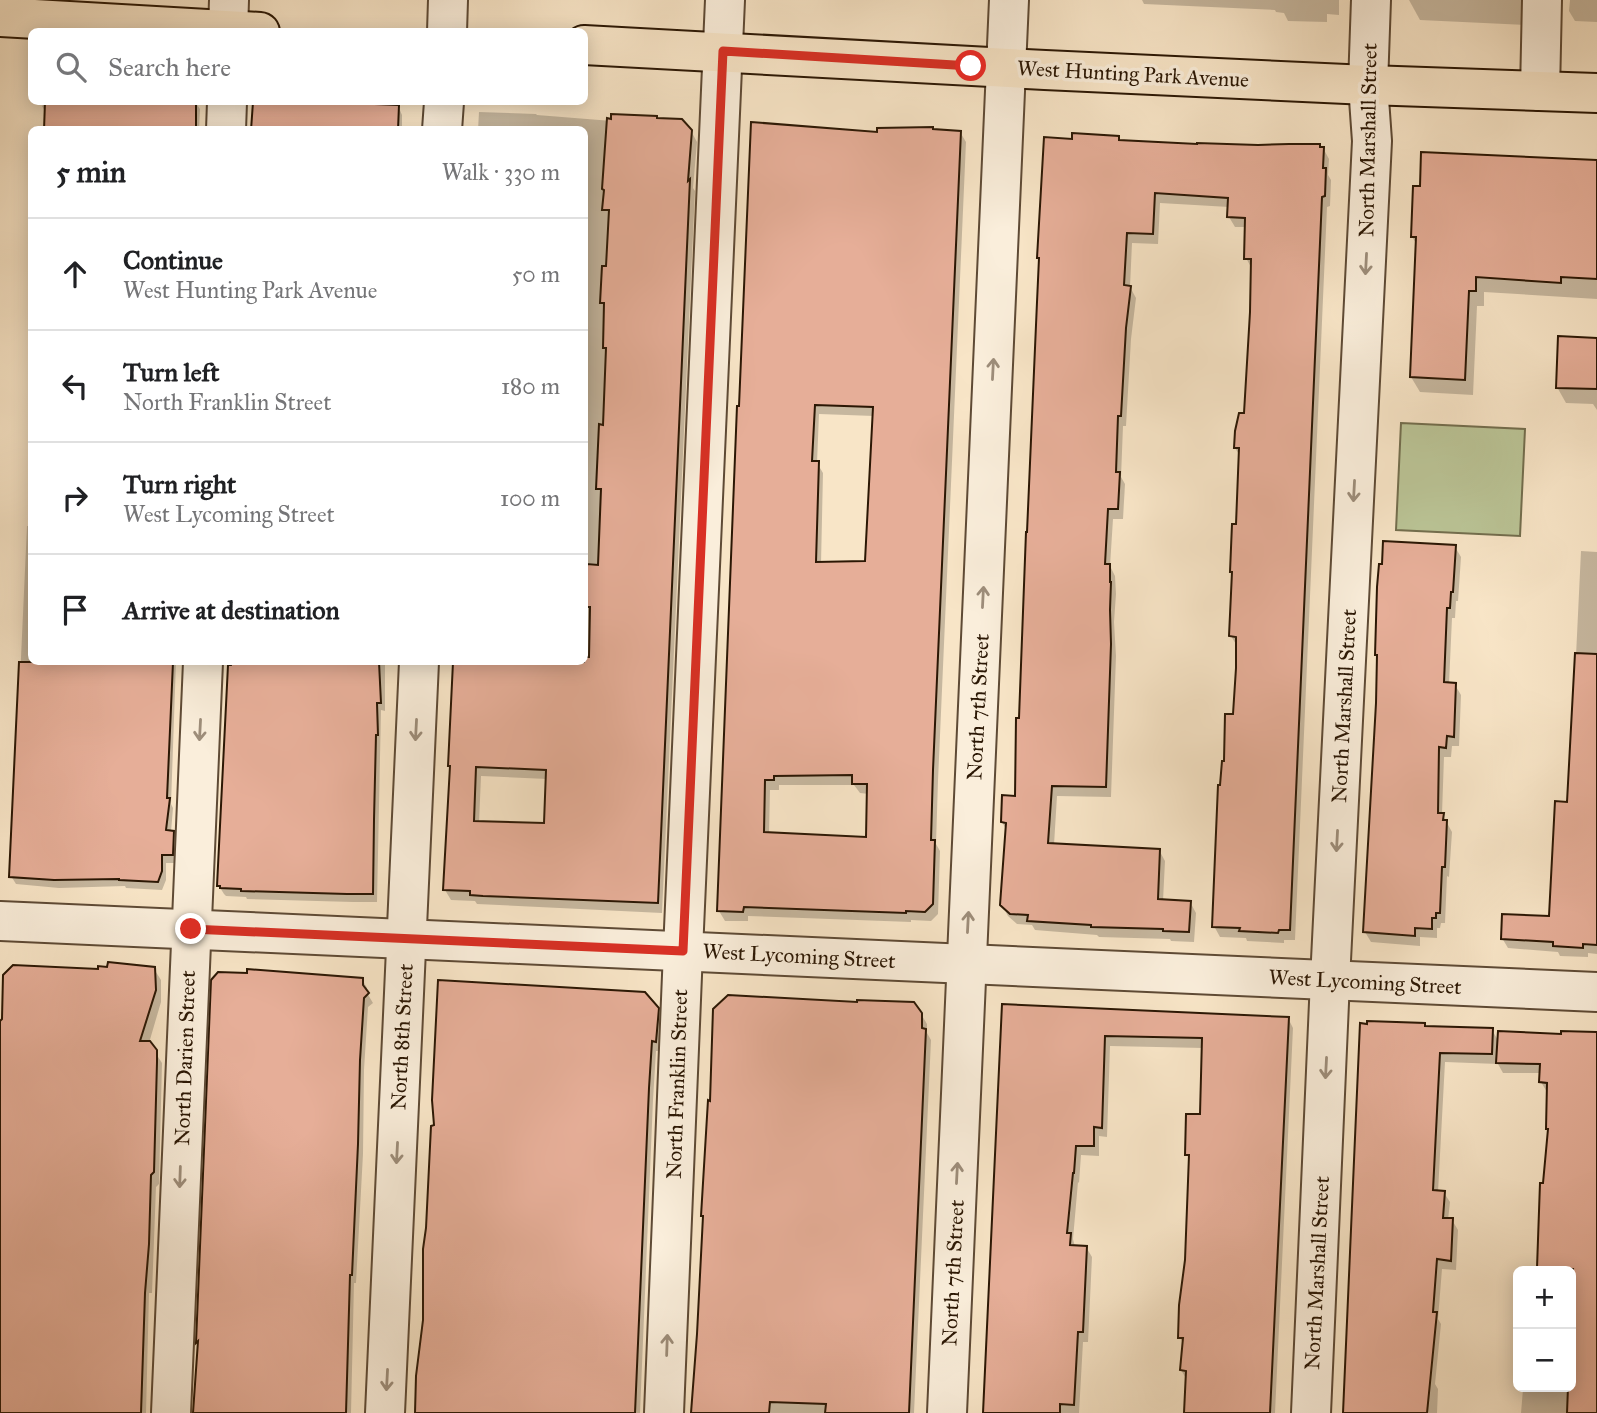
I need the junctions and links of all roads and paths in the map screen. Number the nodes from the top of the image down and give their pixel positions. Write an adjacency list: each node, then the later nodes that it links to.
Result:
1 (448, 0): 8 (street)
2 (725, 0): 10 (street, North Franklin Street)
3 (1009, 0): 11 (street, North 7th Street)
4 (1371, 0): 12 (street, North Marshall Street)
5 (1542, 0): 13 (street)
6 (0, 17): 7 (main road)
7 (236, 23)
8 (447, 28)
9 (588, 45): 10 (main road, West Hunting Park Avenue)
10 (723, 51): 11 (main road, West Hunting Park Avenue); 24 (street, North Franklin Street)
11 (1007, 68): 12 (main road, West Hunting Park Avenue); 25 (street, North 7th Street, one-way to 11)
12 (1368, 85): 13 (main road, West Hunting Park Avenue); 26 (street, North Marshall Street, one-way to 26)
13 (1539, 91): 14 (main road, West Hunting Park Avenue)
14 (1597, 93)
15 (227, 105): 17 (street)
16 (444, 105): 18 (street)
17 (226, 126)
18 (442, 126)
19 (202, 665): 22 (street, North Darien Street, one-way to 22)
20 (419, 665): 23 (street, North 8th Street, one-way to 23)
21 (0, 921): 22 (street, West Lycoming Street)
22 (191, 929): 23 (street, West Lycoming Street); 28 (street, North Darien Street, one-way to 28)
23 (407, 939): 24 (street, West Lycoming Street); 29 (street, North 8th Street, one-way to 29)
24 (683, 951): 25 (street, West Lycoming Street); 30 (street, North Franklin Street, one-way to 24)
25 (967, 964): 26 (street, West Lycoming Street); 31 (street, North 7th Street, one-way to 25)
26 (1330, 980): 27 (street, West Lycoming Street); 32 (street, North Marshall Street, one-way to 32)
27 (1597, 992)
28 (171, 1413)
29 (385, 1413)
30 (664, 1413)
31 (947, 1413)
32 (1311, 1413)

